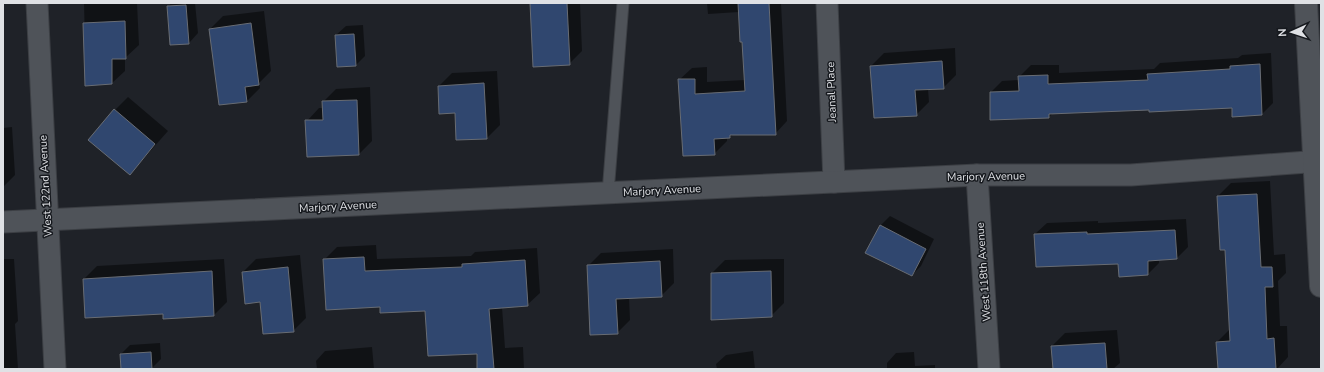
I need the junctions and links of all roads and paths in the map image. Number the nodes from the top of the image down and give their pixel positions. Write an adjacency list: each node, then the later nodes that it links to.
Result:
1 (37, 3): 9 (street, West 122nd Avenue)
2 (623, 3): 8 (lane)
3 (828, 3): 7 (street, Jeanal Place)
4 (1306, 3): 5 (street)
5 (1318, 161): 6 (street, Marjory Avenue); 11 (street)
6 (976, 175): 7 (street, Marjory Avenue); 13 (street, West 118th Avenue)
7 (834, 182): 8 (street, Marjory Avenue)
8 (608, 193): 9 (street, Marjory Avenue)
9 (47, 220): 10 (street, Marjory Avenue); 12 (street, West 122nd Avenue)
10 (3, 222)
11 (1321, 286)
12 (54, 369)
13 (989, 369)

